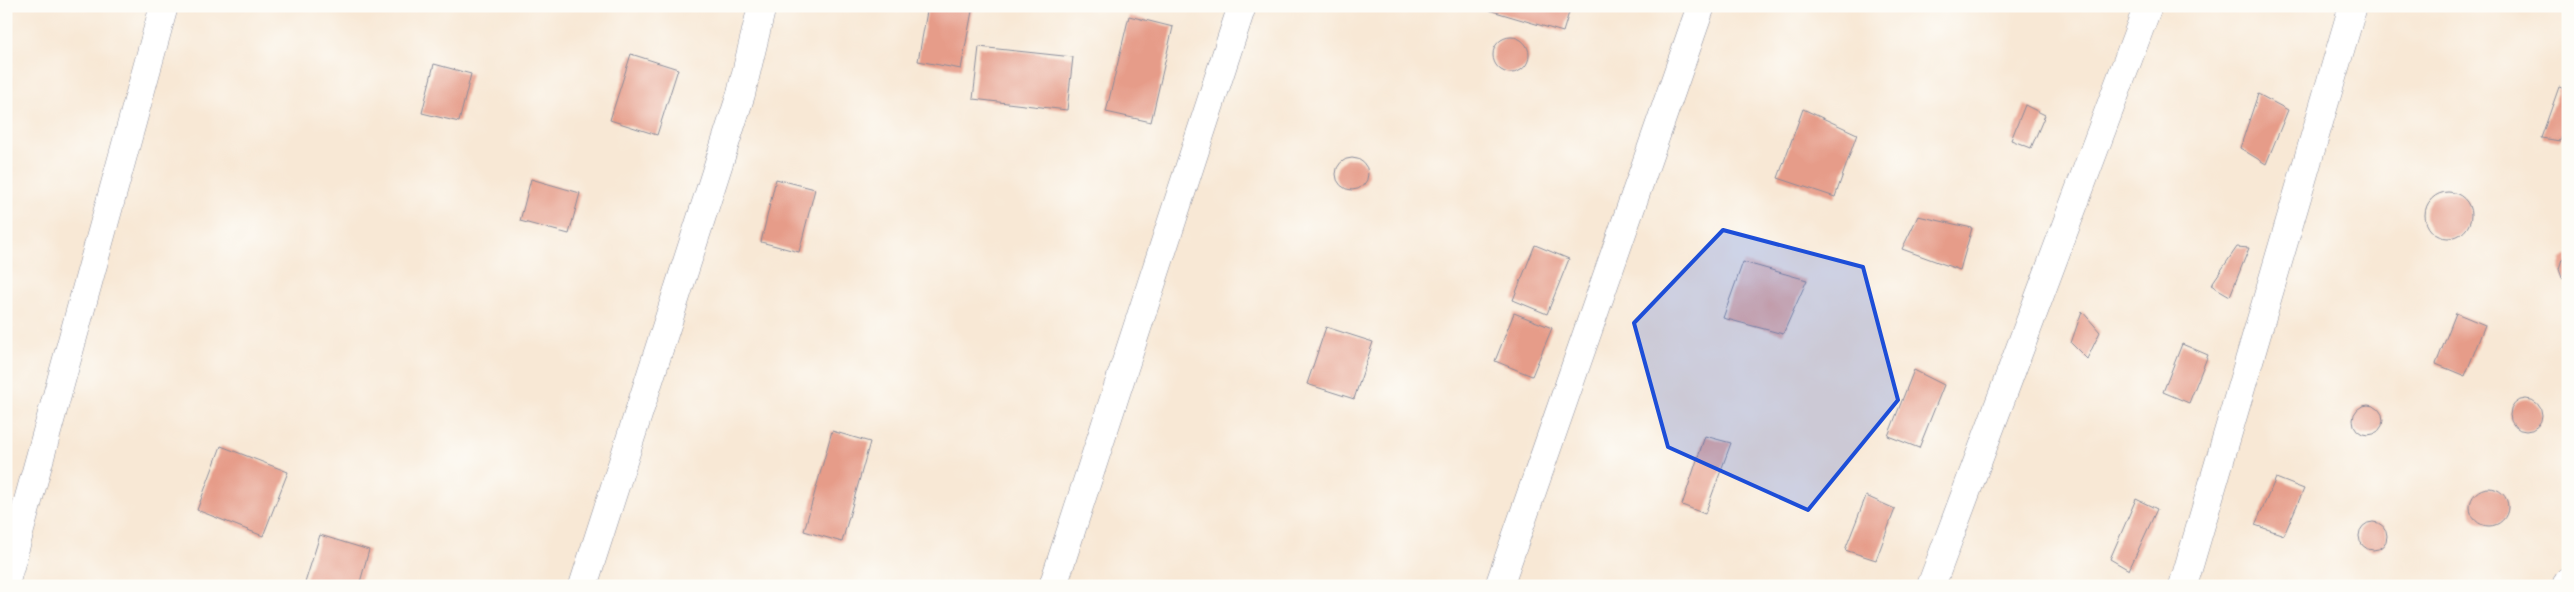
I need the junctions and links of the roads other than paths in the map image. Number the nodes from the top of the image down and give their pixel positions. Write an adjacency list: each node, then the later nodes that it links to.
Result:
1 (164, 6): 7 (street)
2 (762, 6): 9 (street)
3 (1242, 6): 10 (street)
4 (1701, 6): 11 (street)
5 (2148, 6): 12 (street)
6 (2354, 6): 13 (street)
7 (6, 581)
8 (2568, 581): 14 (street)
9 (583, 586)
10 (1053, 586)
11 (1499, 586)
12 (1931, 586)
13 (2183, 586)
14 (2566, 586)

